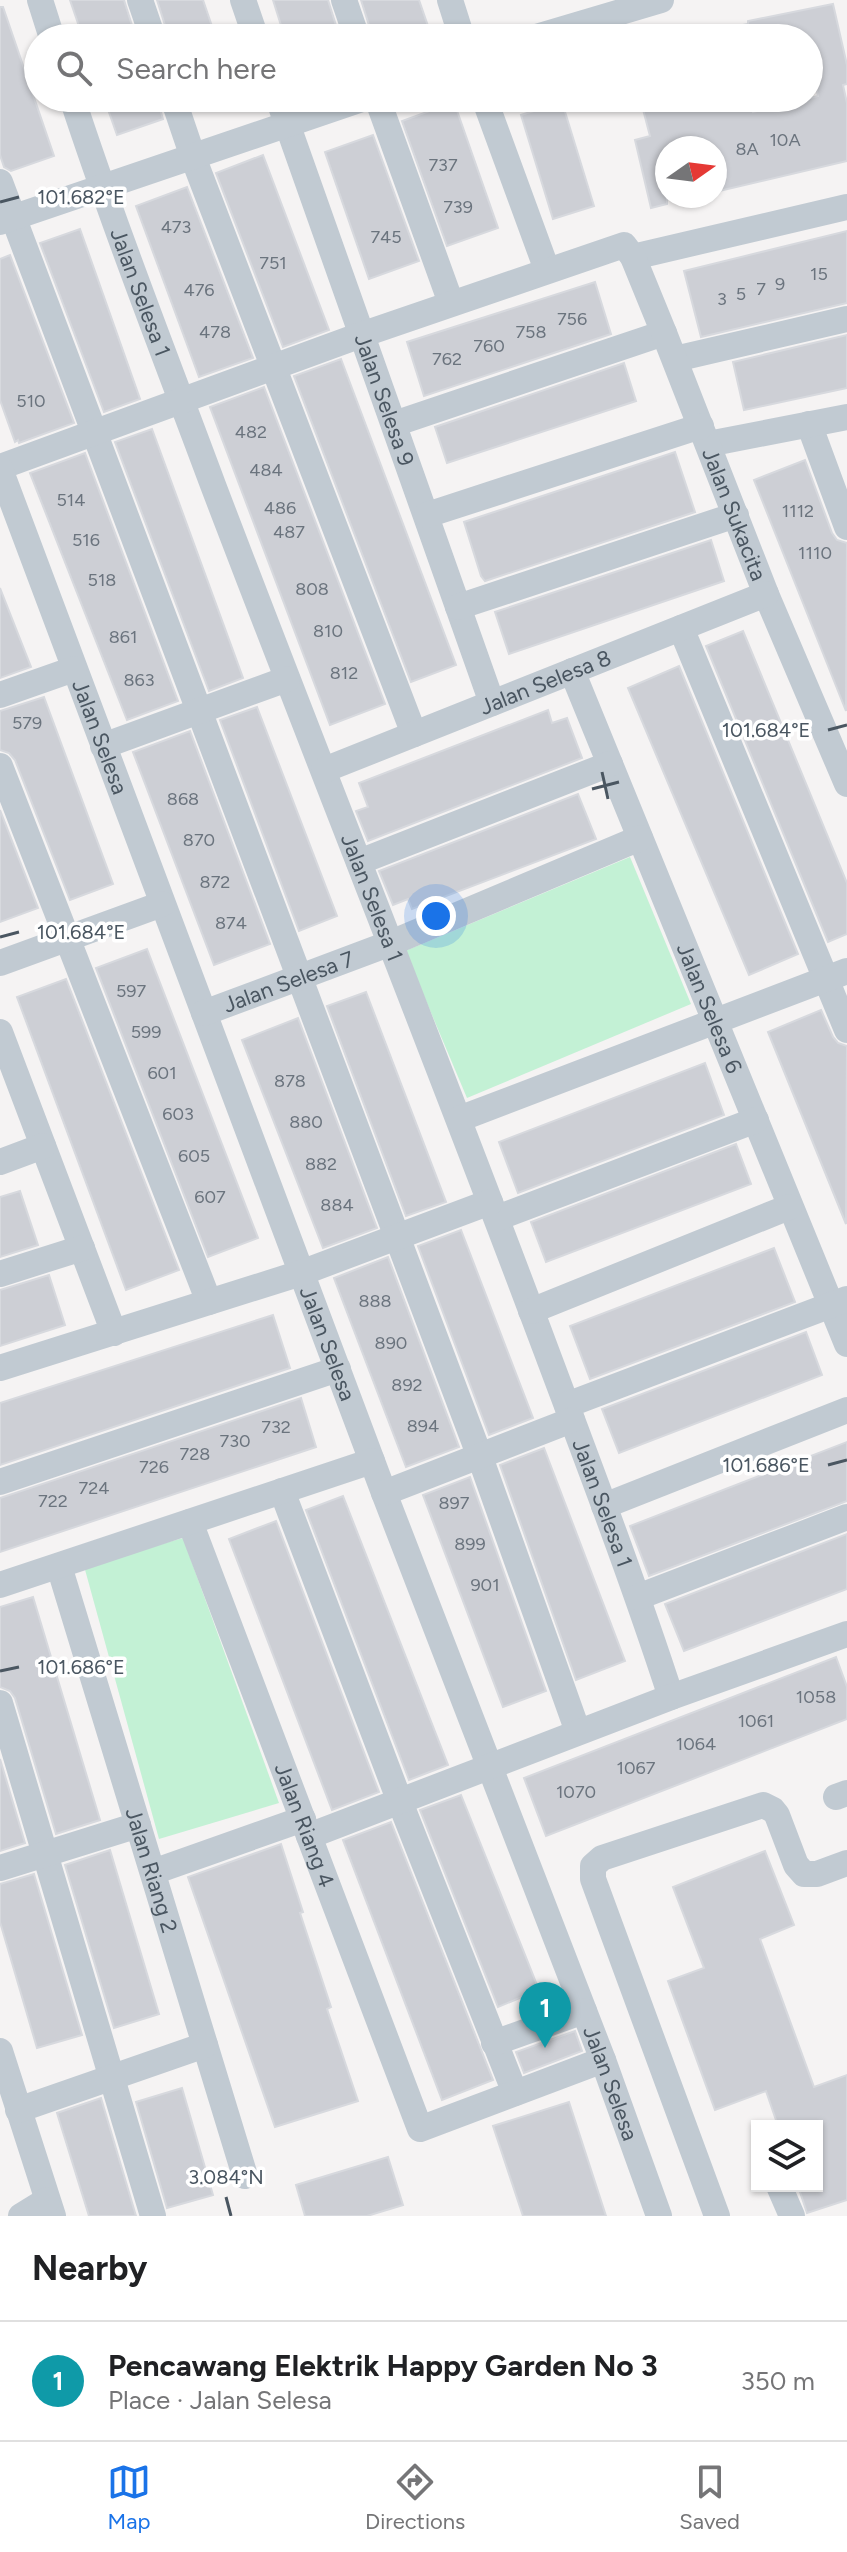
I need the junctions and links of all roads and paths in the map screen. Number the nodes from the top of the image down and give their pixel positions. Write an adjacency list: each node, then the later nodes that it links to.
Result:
1 (40, 0): 7 (street)
2 (140, 0): 8 (street)
3 (243, 0): 9 (street)
4 (344, 0): 10 (street)
5 (450, 0): 11 (street)
6 (661, 0): 12 (street)
7 (48, 24)
8 (148, 24)
9 (251, 24)
10 (352, 24)
11 (458, 24)
12 (580, 24)
13 (77, 112): 22 (street, Jalan Selesa 1)
14 (178, 112): 20 (street)
15 (283, 112): 19 (street, Jalan Selesa 9)
16 (325, 112): 19 (street)
17 (382, 112): 27 (street)
18 (489, 112): 26 (street)
19 (287, 125): 20 (street); 30 (street, Jalan Selesa 9)
20 (193, 157): 22 (street); 32 (street)
21 (0, 182): 24 (street)
22 (101, 187): 24 (street); 33 (street, Jalan Selesa 1)
23 (847, 207): 25 (street)
24 (6, 220): 37 (street)
25 (628, 251): 26 (street); 29 (street, Jalan Sukacita)
26 (547, 270): 27 (street)
27 (451, 303): 30 (street)
28 (847, 319): 31 (street)
29 (664, 333): 31 (street, Jalan Sukacita); 35 (street)
30 (361, 335): 32 (street); 35 (street, Jalan Selesa 9)
31 (675, 359): 38 (street, Jalan Sukacita)
32 (273, 367): 33 (street); 52 (street)
33 (182, 400): 37 (street); 48 (street, Jalan Selesa 1)
34 (847, 417): 36 (street)
35 (394, 424): 40 (street, Jalan Selesa 9)
36 (809, 424): 38 (street); 42 (street)
37 (93, 433): 39 (street); 51 (street)
38 (705, 435): 40 (street); 41 (street, Jalan Sukacita)
39 (0, 468): 46 (street, Jalan Selesa)
40 (427, 515): 44 (street, Jalan Selesa 9)
41 (736, 515): 43 (street, Jalan Sukacita); 44 (street)
42 (847, 527)
43 (766, 594): 45 (street, Jalan Selesa 8); 57 (street, Jalan Sukacita)
44 (458, 607): 50 (street, Jalan Selesa 9)
45 (681, 628): 47 (street, Jalan Selesa 8); 64 (street)
46 (74, 669): 49 (street); 53 (street, Jalan Selesa)
47 (572, 671): 50 (street, Jalan Selesa 8); 54 (street, Jalan Selesa 6)
48 (287, 679): 51 (street); 56 (street, Jalan Selesa 1)
49 (0, 695)
50 (492, 703): 52 (street, Jalan Selesa 8)
51 (198, 711): 53 (street); 65 (street)
52 (414, 734): 56 (street, Jalan Selesa 8)
53 (103, 746): 60 (street, Jalan Selesa)
54 (610, 764): 58 (street, Jalan Selesa 6); 59 (street)
55 (0, 766): 61 (street)
56 (324, 770): 59 (street, Jalan Selesa 1)
57 (847, 784)
58 (640, 838): 62 (street, Jalan Selesa 7); 67 (street, Jalan Selesa 6)
59 (359, 862): 62 (street, Jalan Selesa 1)
60 (162, 904): 61 (street); 66 (street, Jalan Selesa)
61 (66, 939): 63 (street); 81 (street)
62 (391, 943): 65 (street, Jalan Selesa 7); 71 (street, Jalan Selesa 1)
63 (0, 963)
64 (836, 976): 67 (street); 68 (street)
65 (299, 977): 66 (street, Jalan Selesa 7); 77 (street)
66 (204, 1013): 79 (street, Jalan Selesa)
67 (716, 1023): 71 (street); 72 (street, Jalan Selesa 6)
68 (847, 1030)
69 (0, 1032): 70 (street)
70 (6, 1063): 73 (street)
71 (459, 1119): 76 (street, Jalan Selesa 1)
72 (756, 1120): 75 (street, Jalan Selesa 6); 76 (street)
73 (43, 1146): 74 (street); 78 (street)
74 (0, 1162)
75 (789, 1207): 82 (street, Jalan Selesa 6); 83 (street)
76 (493, 1210): 77 (street); 83 (street, Jalan Selesa 1)
77 (397, 1237): 79 (street); 90 (street)
78 (82, 1248): 80 (street); 84 (street)
79 (301, 1273): 81 (street); 87 (street, Jalan Selesa)
80 (0, 1274)
81 (209, 1302): 84 (street)
82 (839, 1302): 85 (street, Jalan Selesa 6); 89 (street)
83 (531, 1311): 89 (street, Jalan Selesa 1)
84 (114, 1333): 86 (street)
85 (847, 1344)
86 (0, 1368)
87 (338, 1369): 91 (street, Jalan Selesa); 92 (street)
88 (847, 1410): 95 (street)
89 (569, 1413): 90 (street); 95 (street, Jalan Selesa 1)
90 (480, 1457): 94 (street); 104 (street)
91 (372, 1461): 93 (street); 94 (street, Jalan Selesa)
92 (0, 1482)
93 (282, 1491): 97 (street); 106 (street)
94 (384, 1493): 105 (street, Jalan Selesa)
95 (604, 1506): 100 (street, Jalan Selesa 1)
96 (847, 1517): 100 (street)
97 (190, 1522): 98 (street); 108 (street, Jalan Riang 4)
98 (59, 1566): 99 (street); 107 (street, Jalan Riang 2)
99 (0, 1585)
100 (638, 1597): 102 (street, Jalan Selesa 1)
101 (847, 1634): 102 (street)
102 (671, 1697): 104 (street)
103 (0, 1703): 109 (street)
104 (578, 1732): 105 (street)
105 (490, 1766): 106 (street); 113 (street, Jalan Selesa)
106 (400, 1802): 108 (street); 114 (street)
107 (138, 1825): 109 (street); 112 (street, Jalan Riang 2)
108 (306, 1828): 112 (street); 119 (street, Jalan Riang 4)
109 (46, 1853): 111 (street); 118 (street)
110 (847, 1863): 127 (street)
111 (0, 1868)
112 (153, 1872): 115 (street, Jalan Riang 2)
113 (584, 2011): 114 (street); 117 (street, Jalan Selesa)
114 (494, 2043): 119 (street)
115 (205, 2045): 118 (street); 121 (street, Jalan Riang 2)
116 (1, 2059): 120 (street)
117 (603, 2060): 119 (street); 126 (street, Jalan Selesa)
118 (113, 2077): 120 (street); 125 (street)
119 (515, 2093)
120 (18, 2110): 123 (street)
121 (245, 2176)
122 (782, 2192): 128 (street)
123 (50, 2208): 124 (street)
124 (21, 2216)
125 (153, 2216)
126 (659, 2216)
127 (717, 2216)
128 (792, 2216)

